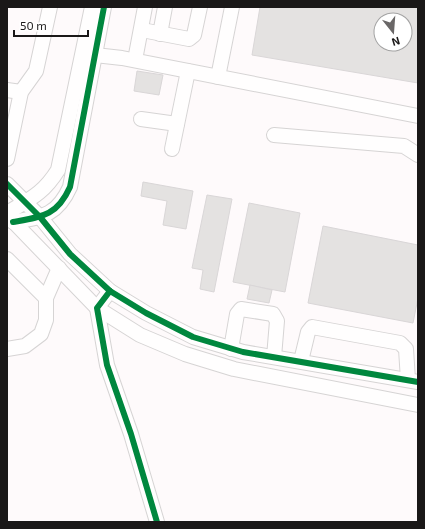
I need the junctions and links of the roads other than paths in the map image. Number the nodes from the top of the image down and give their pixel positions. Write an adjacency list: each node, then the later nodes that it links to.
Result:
1 (50, 7): 15 (street)
2 (92, 7): 24 (street)
3 (104, 7): 10 (street)
4 (145, 7): 8 (street)
5 (164, 7): 9 (street)
6 (200, 7): 9 (street)
7 (232, 7): 13 (street)
8 (142, 30): 9 (street); 11 (street)
9 (160, 34)
10 (95, 55): 11 (street); 26 (street)
11 (135, 60): 12 (street)
12 (188, 71): 13 (street); 18 (street)
13 (218, 76): 16 (street)
14 (7, 90): 15 (street)
15 (21, 92): 22 (street)
16 (418, 116)
17 (141, 119): 18 (street)
18 (177, 124): 20 (street)
19 (274, 135): 21 (street)
20 (172, 149)
21 (418, 155)
22 (7, 159)
23 (7, 184): 24 (street)
24 (25, 202): 25 (street); 26 (street)
25 (9, 217): 26 (street); 28 (street)
26 (40, 217): 29 (street)
27 (7, 259): 30 (street)
28 (59, 268): 30 (street); 31 (street)
29 (110, 291): 31 (street); 33 (street)
30 (46, 298): 32 (street)
31 (97, 308): 37 (street); 38 (street)
32 (7, 349)
33 (231, 349): 34 (street); 34 (street)
34 (274, 357): 35 (street)
35 (301, 361): 36 (street); 36 (street)
36 (413, 381)
37 (418, 405)
38 (157, 522)

